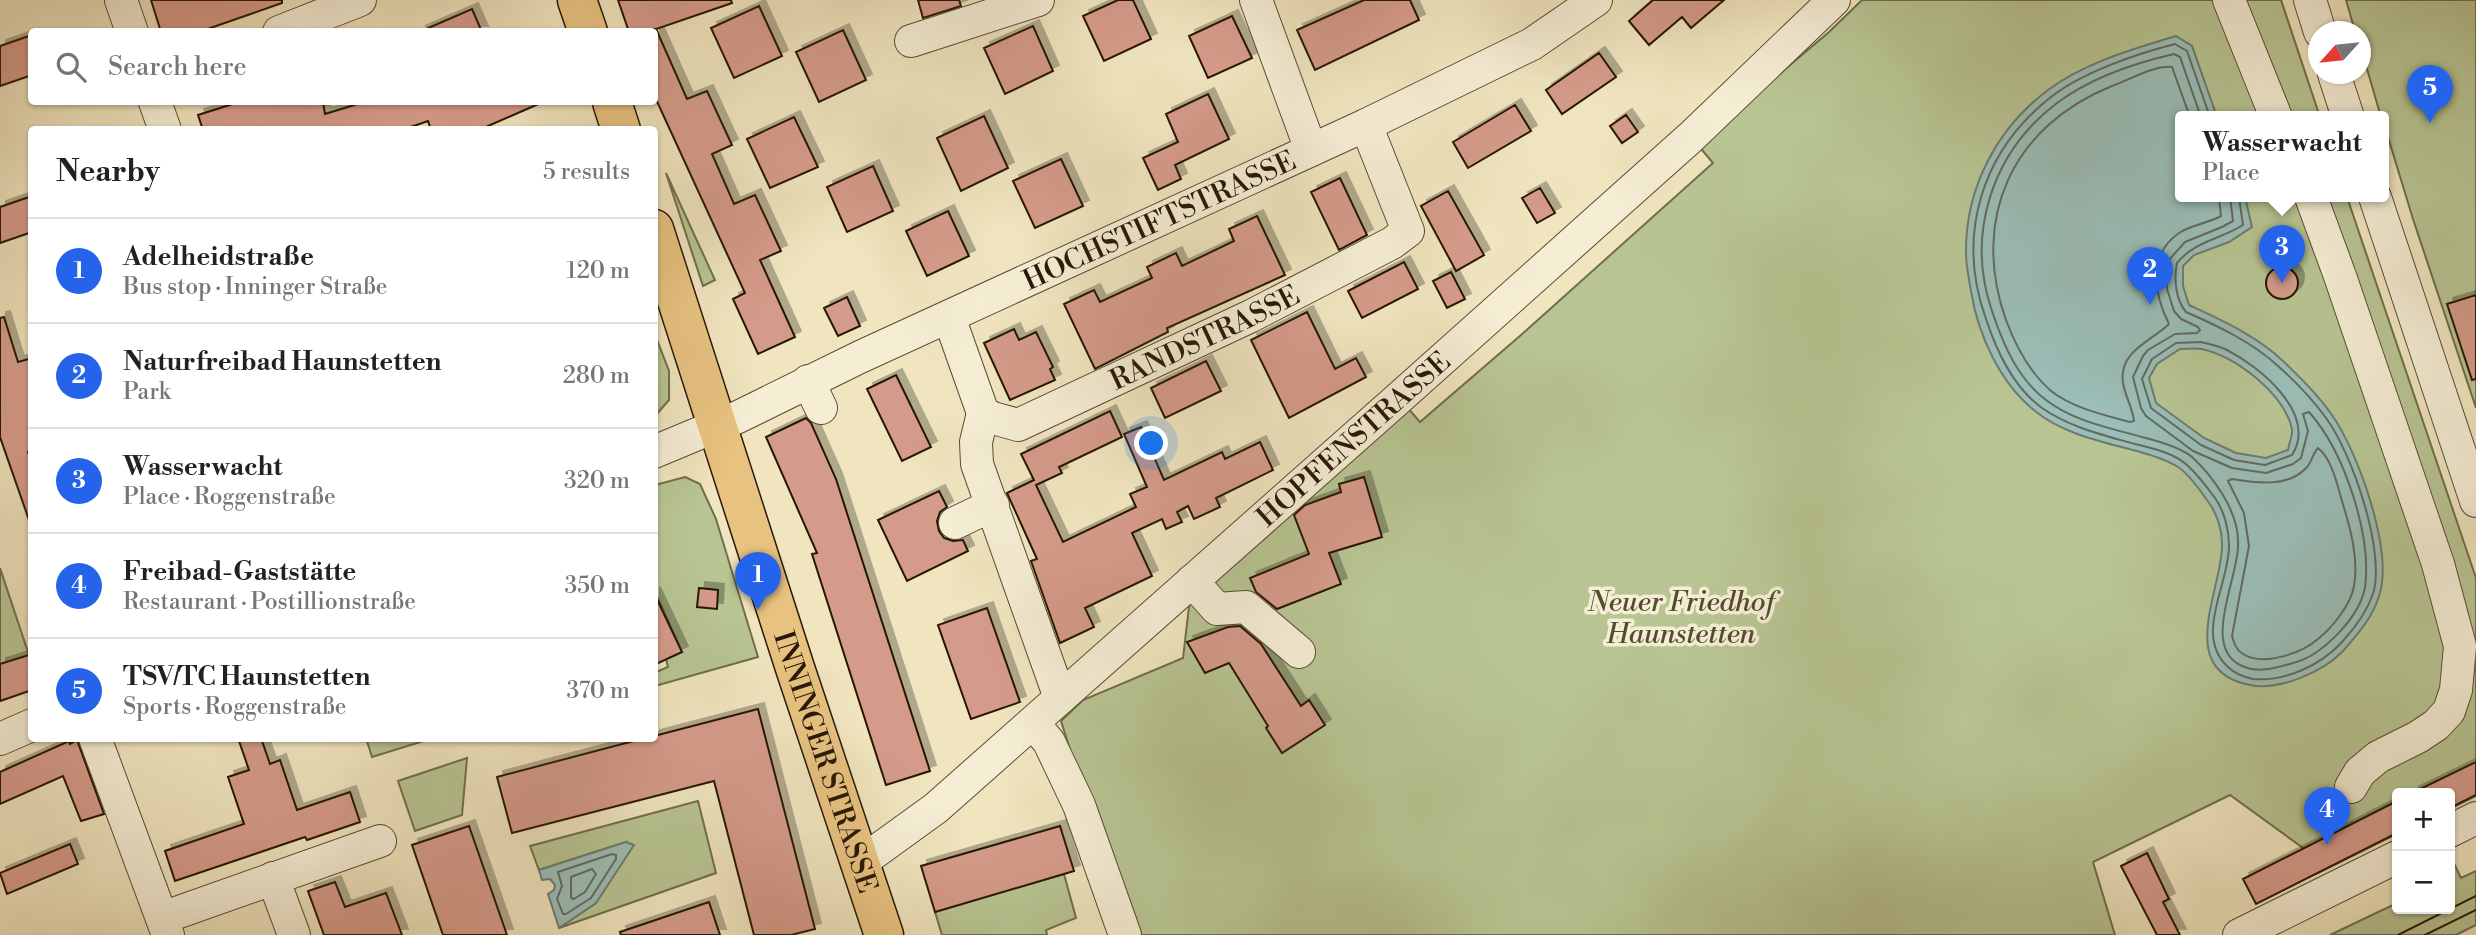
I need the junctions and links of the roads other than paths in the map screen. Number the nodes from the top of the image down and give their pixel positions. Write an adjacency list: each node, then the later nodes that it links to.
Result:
1 (121, 0): 11 (street)
2 (360, 0): 12 (street)
3 (577, 0): 13 (main road)
4 (1038, 0): 14 (street)
5 (1256, 0): 23 (street)
6 (1596, 0): 20 (street, HOCHSTIFTSTRASSE)
7 (1834, 0): 34 (street, HOPFENSTRASSE)
8 (2229, 0): 18 (street)
9 (2310, 0): 10 (street)
10 (2317, 21)
11 (131, 28)
12 (289, 28)
13 (587, 28)
14 (911, 41)
15 (2337, 84): 19 (street)
16 (156, 105): 21 (street)
17 (612, 105): 22 (main road)
18 (2274, 111)
19 (2346, 111)
20 (1366, 125): 23 (street, HOCHSTIFTSTRASSE); 28 (street, RANDSTRASSE)
21 (164, 126)
22 (620, 126)
23 (1311, 150): 27 (street, HOCHSTIFTSTRASSE)
24 (2313, 202): 41 (street)
25 (2377, 202): 31 (street)
26 (658, 242): 29 (main road, INNINGER STRASSE)
27 (949, 317): 28 (street); 29 (street, HOCHSTIFTSTRASSE)
28 (983, 413): 32 (street)
29 (717, 426): 30 (street, HOCHSTIFTSTRASSE); 46 (main road, INNINGER STRASSE)
30 (658, 450)
31 (2476, 501)
32 (993, 505): 33 (street); 36 (street)
33 (954, 523)
34 (1192, 581): 35 (street); 36 (street, HOPFENSTRASSE)
35 (1299, 653)
36 (1060, 698): 37 (street, HOPFENSTRASSE)
37 (1033, 723): 46 (street, HOPFENSTRASSE); 51 (street)
38 (28, 727): 39 (street)
39 (0, 739)
40 (96, 742): 48 (street)
41 (2351, 787)
42 (2476, 818): 43 (street)
43 (2455, 828)
44 (380, 841): 47 (street)
45 (2392, 859): 52 (street)
46 (860, 863): 50 (main road, INNINGER STRASSE)
47 (273, 878): 48 (street); 49 (street)
48 (165, 926)
49 (294, 935)
50 (884, 935)
51 (1125, 935)
52 (2239, 935)

